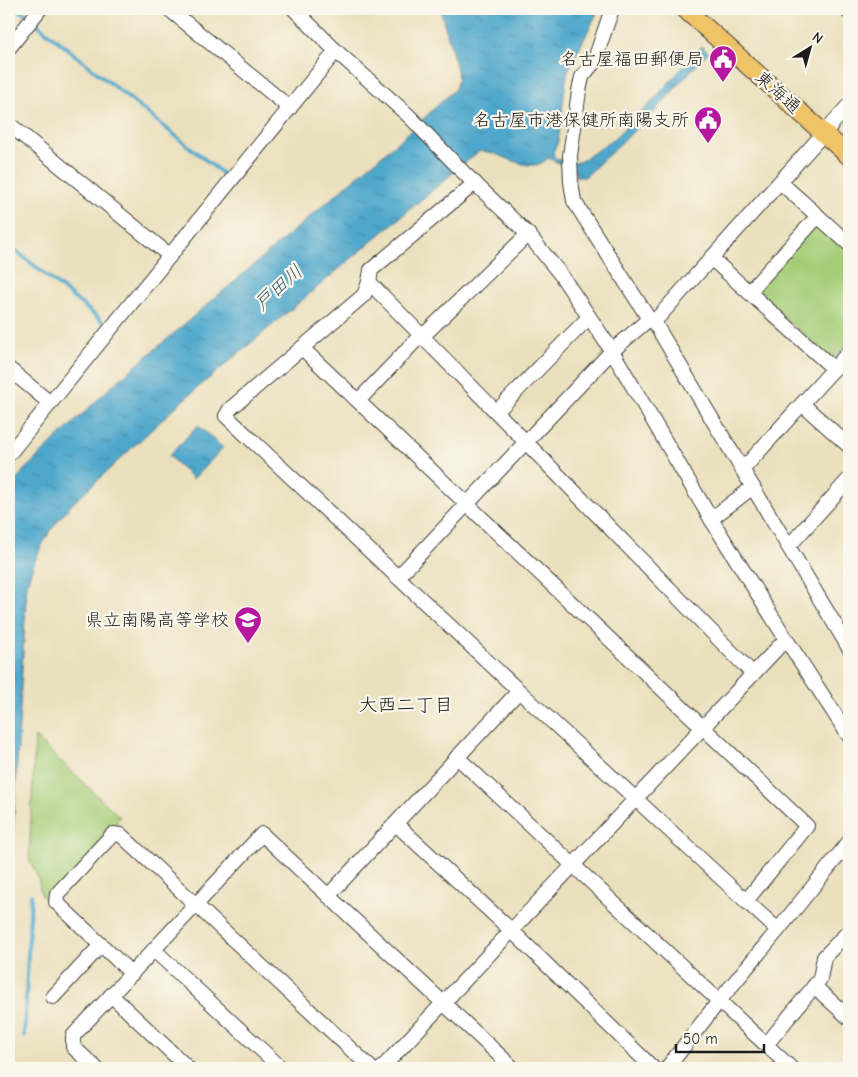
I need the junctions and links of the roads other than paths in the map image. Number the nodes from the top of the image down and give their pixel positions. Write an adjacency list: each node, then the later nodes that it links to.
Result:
1 (40, 9): 8 (street)
2 (169, 9): 11 (street)
3 (294, 9): 9 (street)
4 (612, 9): 25 (street)
5 (845, 9): 7 (street)
6 (692, 11): 13 (main road, 東海通)
7 (849, 12)
8 (9, 48)
9 (336, 51): 11 (street); 16 (street)
10 (849, 105): 13 (street)
11 (290, 108): 20 (street)
12 (9, 124): 20 (street)
13 (824, 133): 14 (main road, 東海通); 15 (street)
14 (849, 156)
15 (780, 182): 17 (street); 21 (street)
16 (475, 183): 18 (street); 22 (street)
17 (818, 216): 19 (street); 23 (street)
18 (528, 234): 24 (street); 26 (street)
19 (849, 244)
20 (169, 255): 33 (street)
21 (711, 258): 23 (street); 25 (street)
22 (369, 282): 26 (street); 27 (street)
23 (749, 292): 31 (street)
24 (590, 317): 28 (street); 35 (street)
25 (652, 321): 28 (street); 39 (street)
26 (422, 334): 32 (street); 35 (street)
27 (302, 348): 32 (street); 45 (street)
28 (612, 351): 36 (street); 43 (street)
29 (849, 352): 31 (street)
30 (9, 369): 33 (street)
31 (834, 369): 34 (street)
32 (358, 401): 42 (street)
33 (50, 403): 38 (street)
34 (802, 404): 37 (street); 39 (street)
35 (497, 411): 36 (street)
36 (526, 441): 42 (street); 48 (street)
37 (849, 446)
38 (9, 454)
39 (742, 469): 41 (street)
40 (848, 483): 44 (street)
41 (753, 487): 43 (street); 44 (street)
42 (466, 504): 45 (street); 50 (street)
43 (711, 519): 46 (street)
44 (789, 546): 47 (street)
45 (398, 577): 49 (street)
46 (786, 639): 48 (street); 51 (street)
47 (849, 645)
48 (753, 674): 50 (street)
49 (519, 691): 52 (street); 53 (street)
50 (704, 726): 53 (street); 58 (street)
51 (849, 736)
52 (457, 757): 54 (street); 56 (street)
53 (636, 799): 56 (street); 58 (street)
54 (396, 824): 57 (street); 61 (street)
55 (849, 842): 60 (street)
56 (573, 866): 61 (street); 69 (street)
57 (328, 896): 59 (street); 70 (street)
58 (746, 901): 60 (street)
59 (196, 904): 63 (street); 64 (street); 76 (street)
60 (778, 930): 69 (street)
61 (512, 931): 70 (street); 79 (street)
62 (849, 931): 66 (street)
63 (101, 945): 65 (street); 68 (street)
64 (154, 950): 65 (street); 75 (street)
65 (132, 974): 67 (street)
66 (814, 986): 71 (street); 72 (street)
67 (111, 996): 73 (street); 74 (street)
68 (53, 997)
69 (718, 1001): 72 (street); 80 (street)
70 (444, 1004): 77 (street); 78 (street)
71 (849, 1018)
72 (766, 1045): 81 (street)
73 (96, 1068)
74 (188, 1068)
75 (281, 1068)
76 (371, 1068)
77 (382, 1068)
78 (513, 1068)
79 (653, 1068)
80 (667, 1068)
81 (791, 1068)

